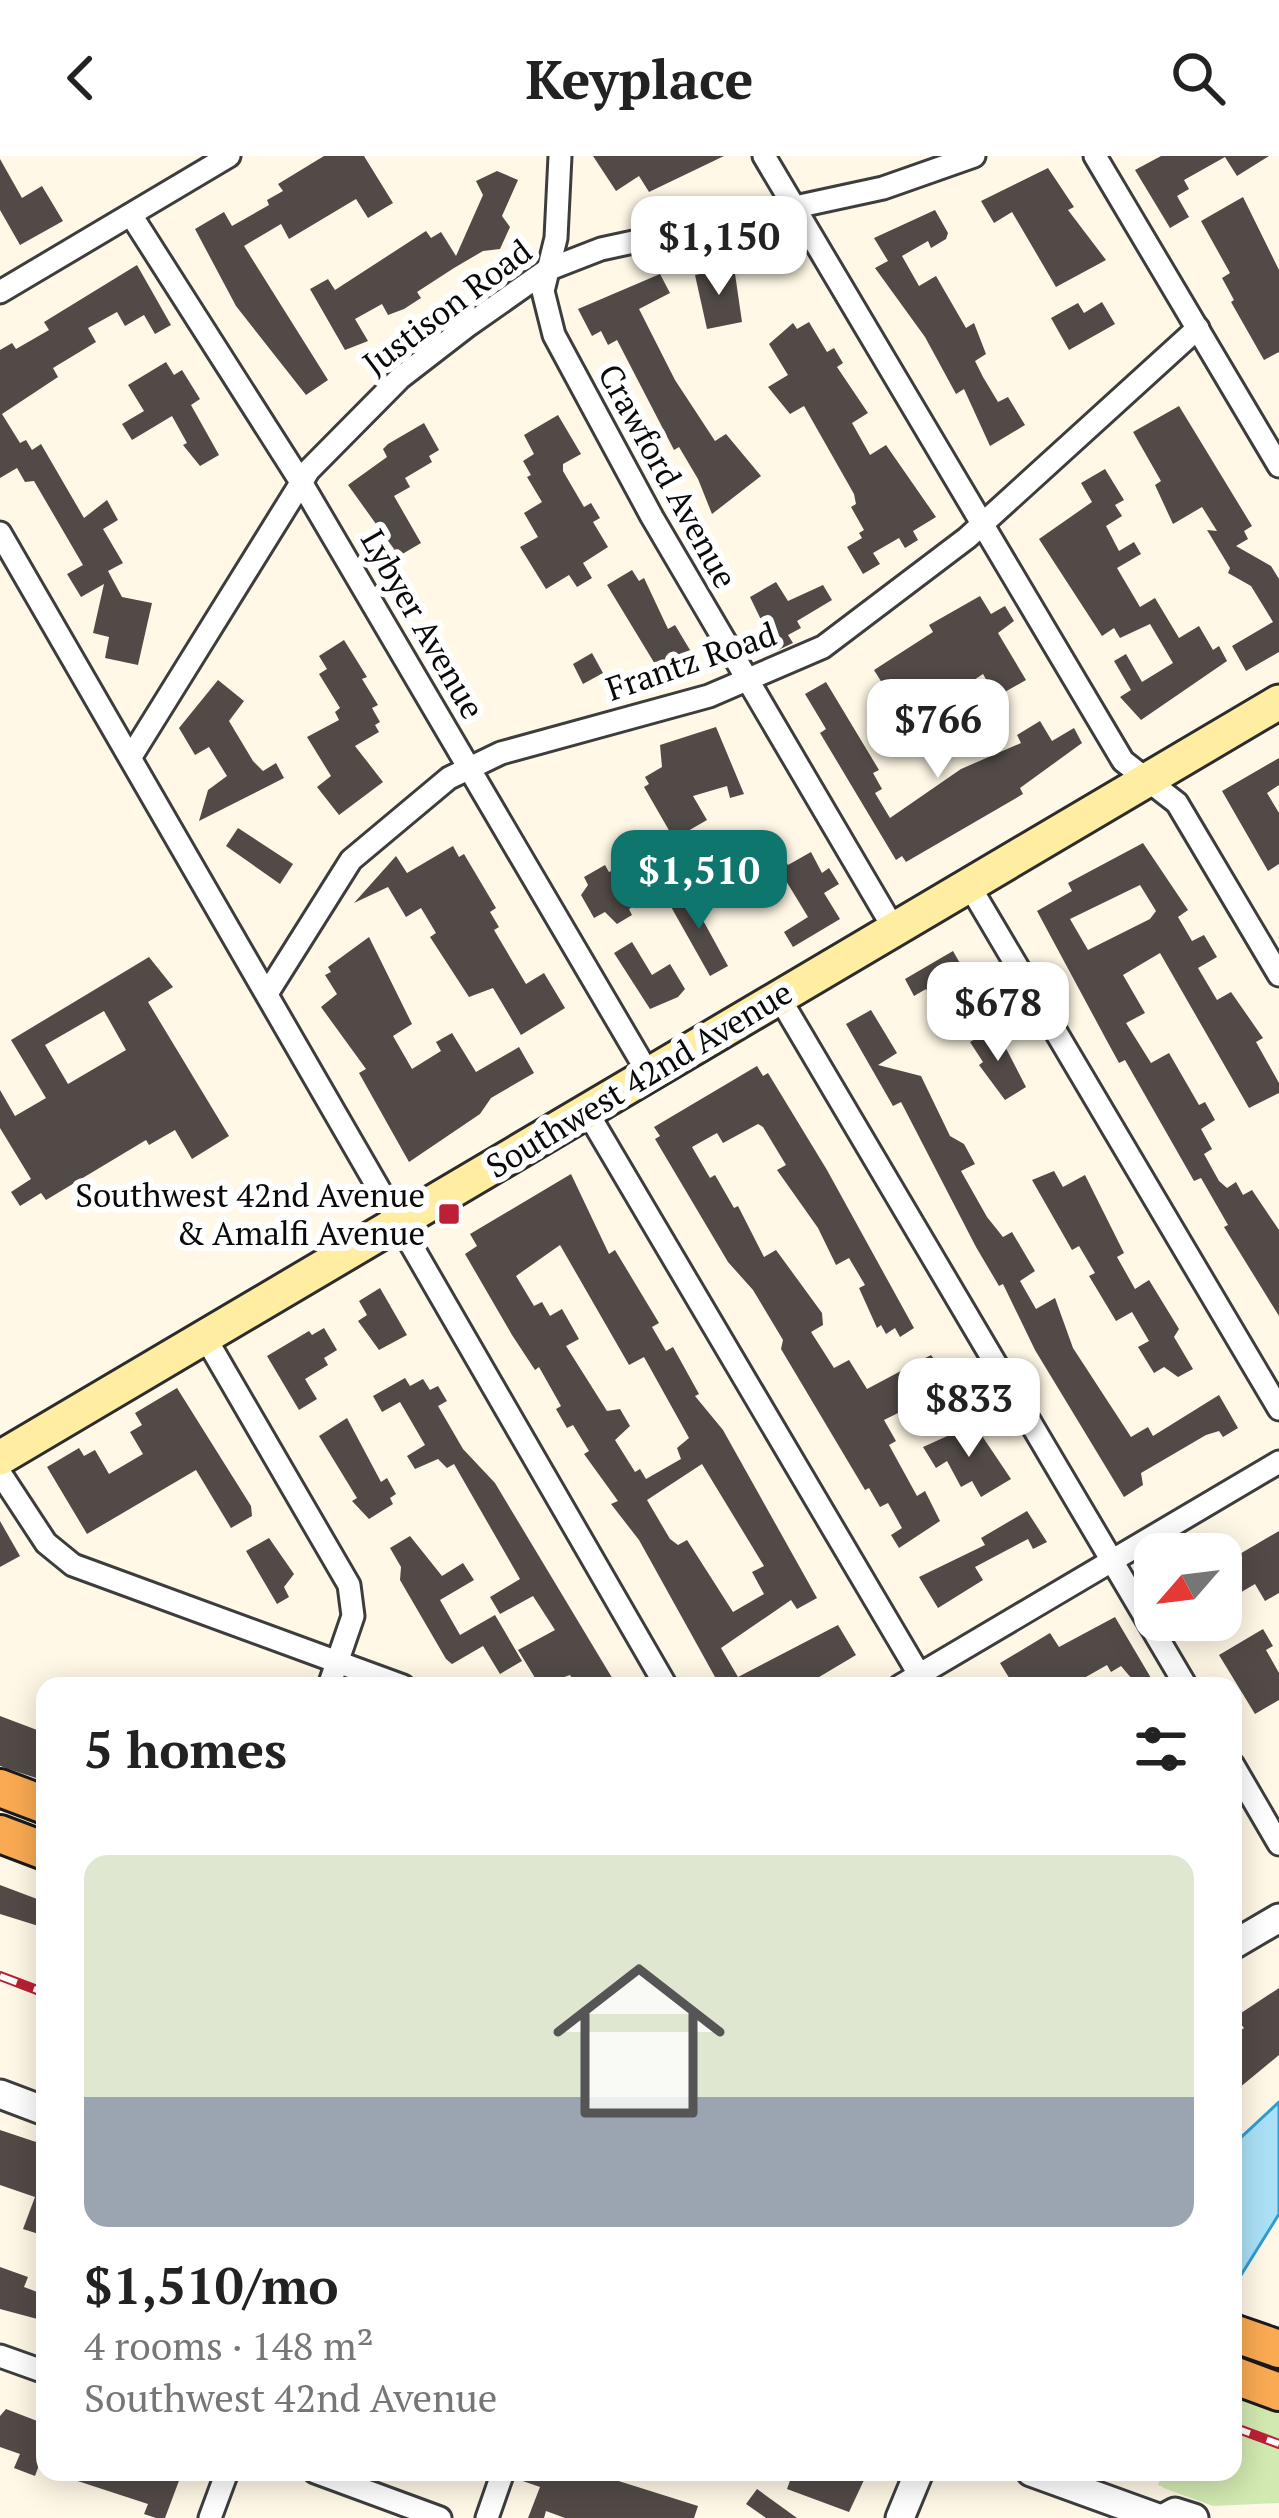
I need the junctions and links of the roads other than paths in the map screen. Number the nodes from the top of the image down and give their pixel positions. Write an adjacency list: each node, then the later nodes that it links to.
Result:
1 (229, 156): 7 (street)
2 (560, 156): 8 (street, Crawford Avenue)
3 (764, 156): 6 (street)
4 (974, 156): 6 (street, Justison Road)
5 (1095, 156): 10 (street)
6 (794, 207): 8 (street, Justison Road); 13 (street)
7 (130, 215): 9 (street); 12 (street, Lybyer Avenue)
8 (548, 270): 12 (street, Justison Road); 15 (street, Crawford Avenue)
9 (1, 290)
10 (1198, 328): 11 (street); 13 (street, Frantz Road)
11 (1279, 466)
12 (301, 482): 17 (street, Justison Road); 18 (street, Lybyer Avenue)
13 (985, 522): 15 (street, Frantz Road); 19 (street)
14 (0, 533): 17 (street)
15 (749, 682): 18 (street, Frantz Road); 21 (street, Crawford Avenue)
16 (1279, 701): 19 (main road, Southwest 42nd Avenue)
17 (132, 755): 23 (street)
18 (469, 766): 23 (street, Frantz Road); 25 (street, Lybyer Avenue)
19 (1150, 779): 20 (main road, Southwest 42nd Avenue); 22 (street)
20 (969, 885): 21 (main road, Southwest 42nd Avenue); 29 (street)
21 (893, 929): 24 (main road, Southwest 42nd Avenue)
22 (1279, 975)
23 (268, 992): 27 (street)
24 (778, 997): 25 (main road, Southwest 42nd Avenue); 33 (street)
25 (648, 1073): 26 (main road, Southwest 42nd Avenue)
26 (586, 1110): 27 (main road, Southwest 42nd Avenue); 38 (street)
27 (400, 1221): 28 (main road, Southwest 42nd Avenue); 37 (street)
28 (205, 1337): 30 (main road, Southwest 42nd Avenue); 34 (street)
29 (1279, 1409)
30 (0, 1458)
31 (1279, 1462): 33 (street)
32 (0, 1473): 34 (street)
33 (1112, 1560): 39 (street); 40 (street)
34 (338, 1662): 35 (street); 36 (street)
35 (332, 1677)
36 (379, 1677)
37 (661, 1677)
38 (912, 1677)
39 (923, 1677)
40 (1181, 1677)
41 (1242, 1781): 45 (street)
42 (0, 1788): 43 (highway)
43 (36, 1802)
44 (0, 1834): 46 (highway)
45 (1279, 1844)
46 (36, 1848)
47 (1279, 1918): 48 (street)
48 (1242, 1940)
49 (0, 2094): 50 (street)
50 (36, 2107)
51 (1242, 2335): 52 (highway)
52 (1279, 2349)
53 (0, 2356): 54 (street)
54 (36, 2369)
55 (1242, 2378): 56 (highway)
56 (1279, 2392)
57 (224, 2481): 62 (street)
58 (340, 2481): 63 (street)
59 (500, 2481): 64 (street)
60 (915, 2481): 65 (street)
61 (1055, 2481): 66 (street)
62 (211, 2518)
63 (440, 2518)
64 (487, 2518)
65 (900, 2518)
66 (1161, 2518): 67 (street)
67 (1194, 2518)

